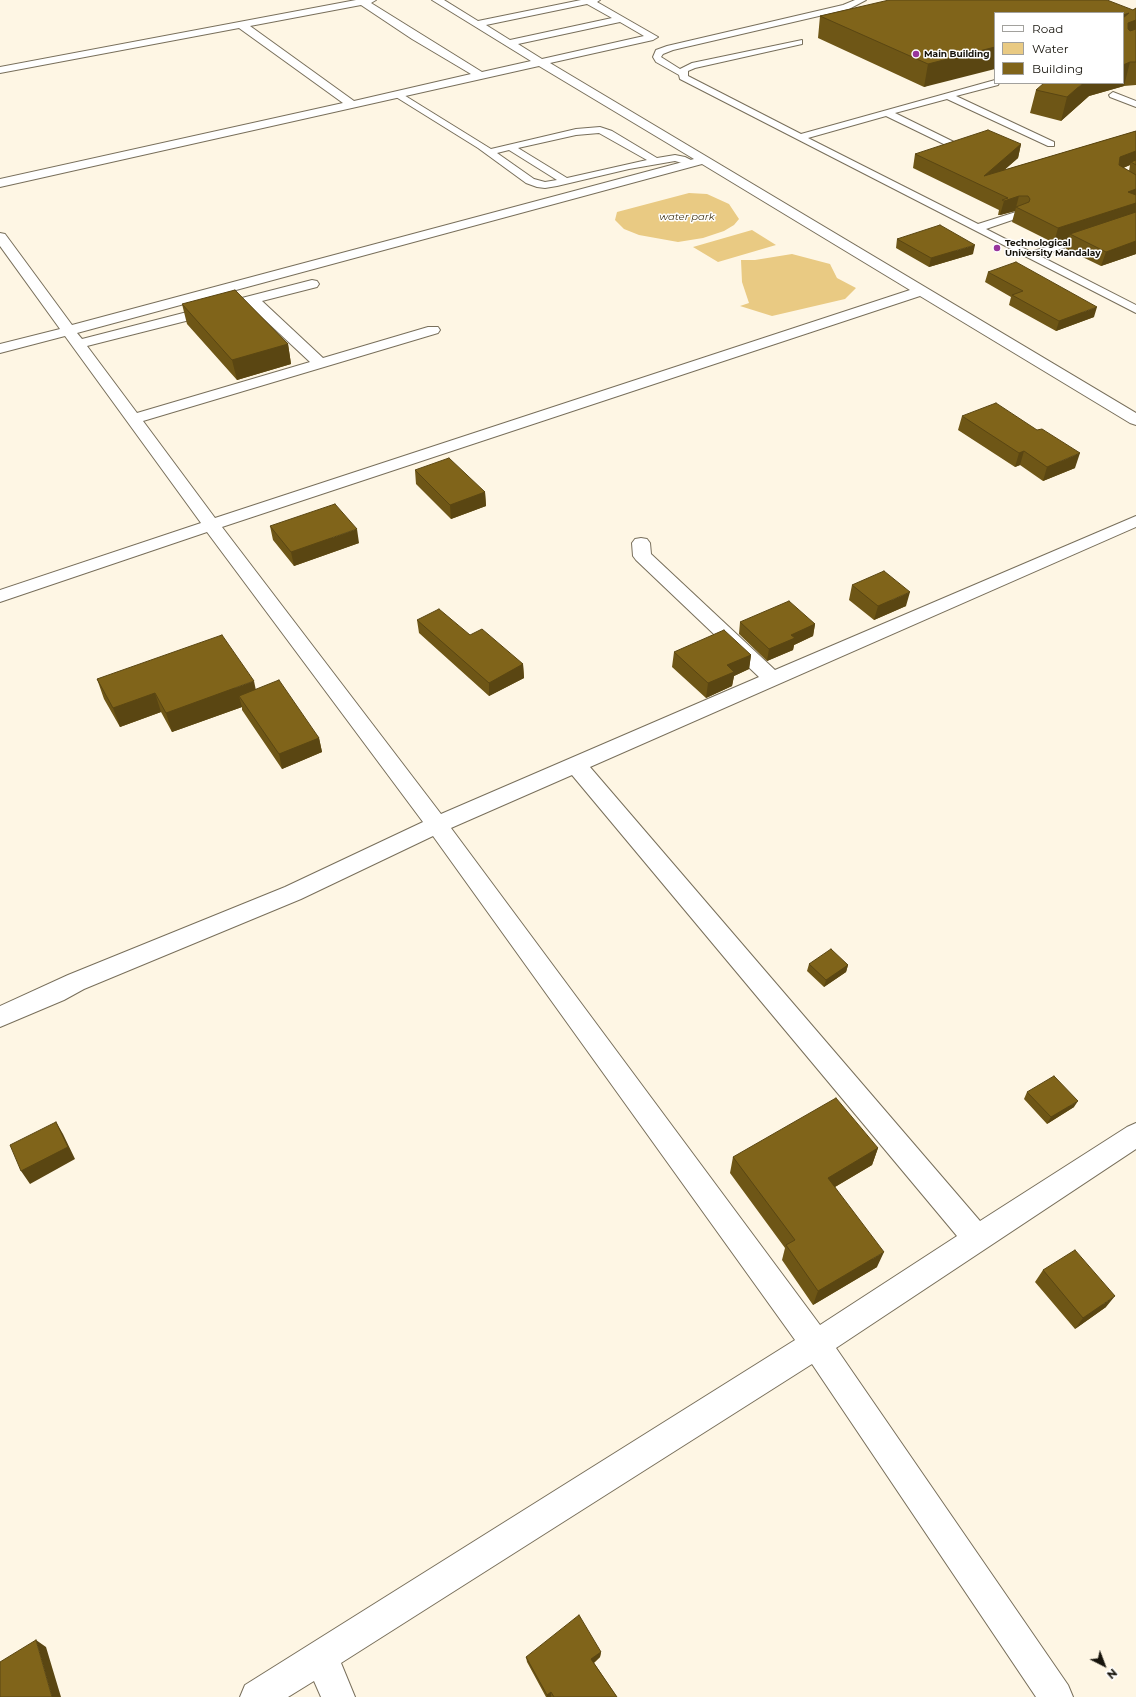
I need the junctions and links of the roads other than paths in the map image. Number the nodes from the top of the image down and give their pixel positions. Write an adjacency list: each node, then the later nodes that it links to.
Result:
1 (437, 0): 6 (street)
2 (862, 0): 8 (lane)
3 (367, 1): 7 (street); 15 (street)
4 (592, 1): 5 (street); 6 (street)
5 (622, 20): 11 (street); 12 (street)
6 (477, 24): 11 (street)
7 (242, 25): 13 (street); 20 (street)
8 (753, 29): 9 (lane); 14 (lane)
9 (766, 42): 10 (lane); 14 (lane)
10 (799, 42)
11 (510, 43): 12 (street)
12 (543, 63): 15 (street); 29 (street)
13 (0, 70)
14 (683, 74): 23 (lane)
15 (481, 76): 17 (street)
16 (994, 83): 19 (lane)
17 (399, 95): 20 (street); 27 (lane)
18 (1113, 95): 21 (lane)
19 (948, 96): 22 (lane); 24 (lane)
20 (352, 104): 33 (street)
21 (1136, 104)
22 (887, 113): 23 (lane); 26 (lane)
23 (800, 137): 36 (lane)
24 (1051, 144)
25 (510, 147): 27 (lane); 28 (lane); 31 (lane)
26 (957, 147)
27 (489, 152): 31 (lane)
28 (655, 161): 29 (lane); 30 (lane)
29 (699, 162): 32 (street); 40 (street)
30 (609, 171): 31 (lane); 32 (lane)
31 (565, 181)
32 (625, 181): 44 (street)
33 (0, 183)
34 (1007, 207): 36 (lane)
35 (1136, 220): 38 (lane)
36 (977, 228): 38 (lane)
37 (0, 237): 44 (street)
38 (1030, 256): 42 (lane)
39 (312, 284): 41 (street)
40 (921, 291): 48 (street); 50 (street)
41 (251, 299): 44 (street); 46 (street)
42 (1136, 310)
43 (432, 330): 46 (street)
44 (74, 338): 45 (street); 47 (street)
45 (0, 349)
46 (321, 364): 47 (street)
47 (134, 419): 50 (street)
48 (1136, 420)
49 (1136, 521): 53 (street)
50 (211, 525): 52 (street); 55 (street)
51 (641, 543): 53 (street)
52 (0, 596)
53 (773, 679): 54 (street)
54 (576, 765): 55 (street); 58 (street)
55 (437, 825): 56 (street); 59 (street)
56 (0, 1017)
57 (1136, 1135): 58 (street)
58 (977, 1239): 59 (street)
59 (816, 1344): 60 (street); 63 (street)
60 (321, 1656): 61 (street); 62 (street)
61 (257, 1697)
62 (338, 1697)
63 (1056, 1697)

